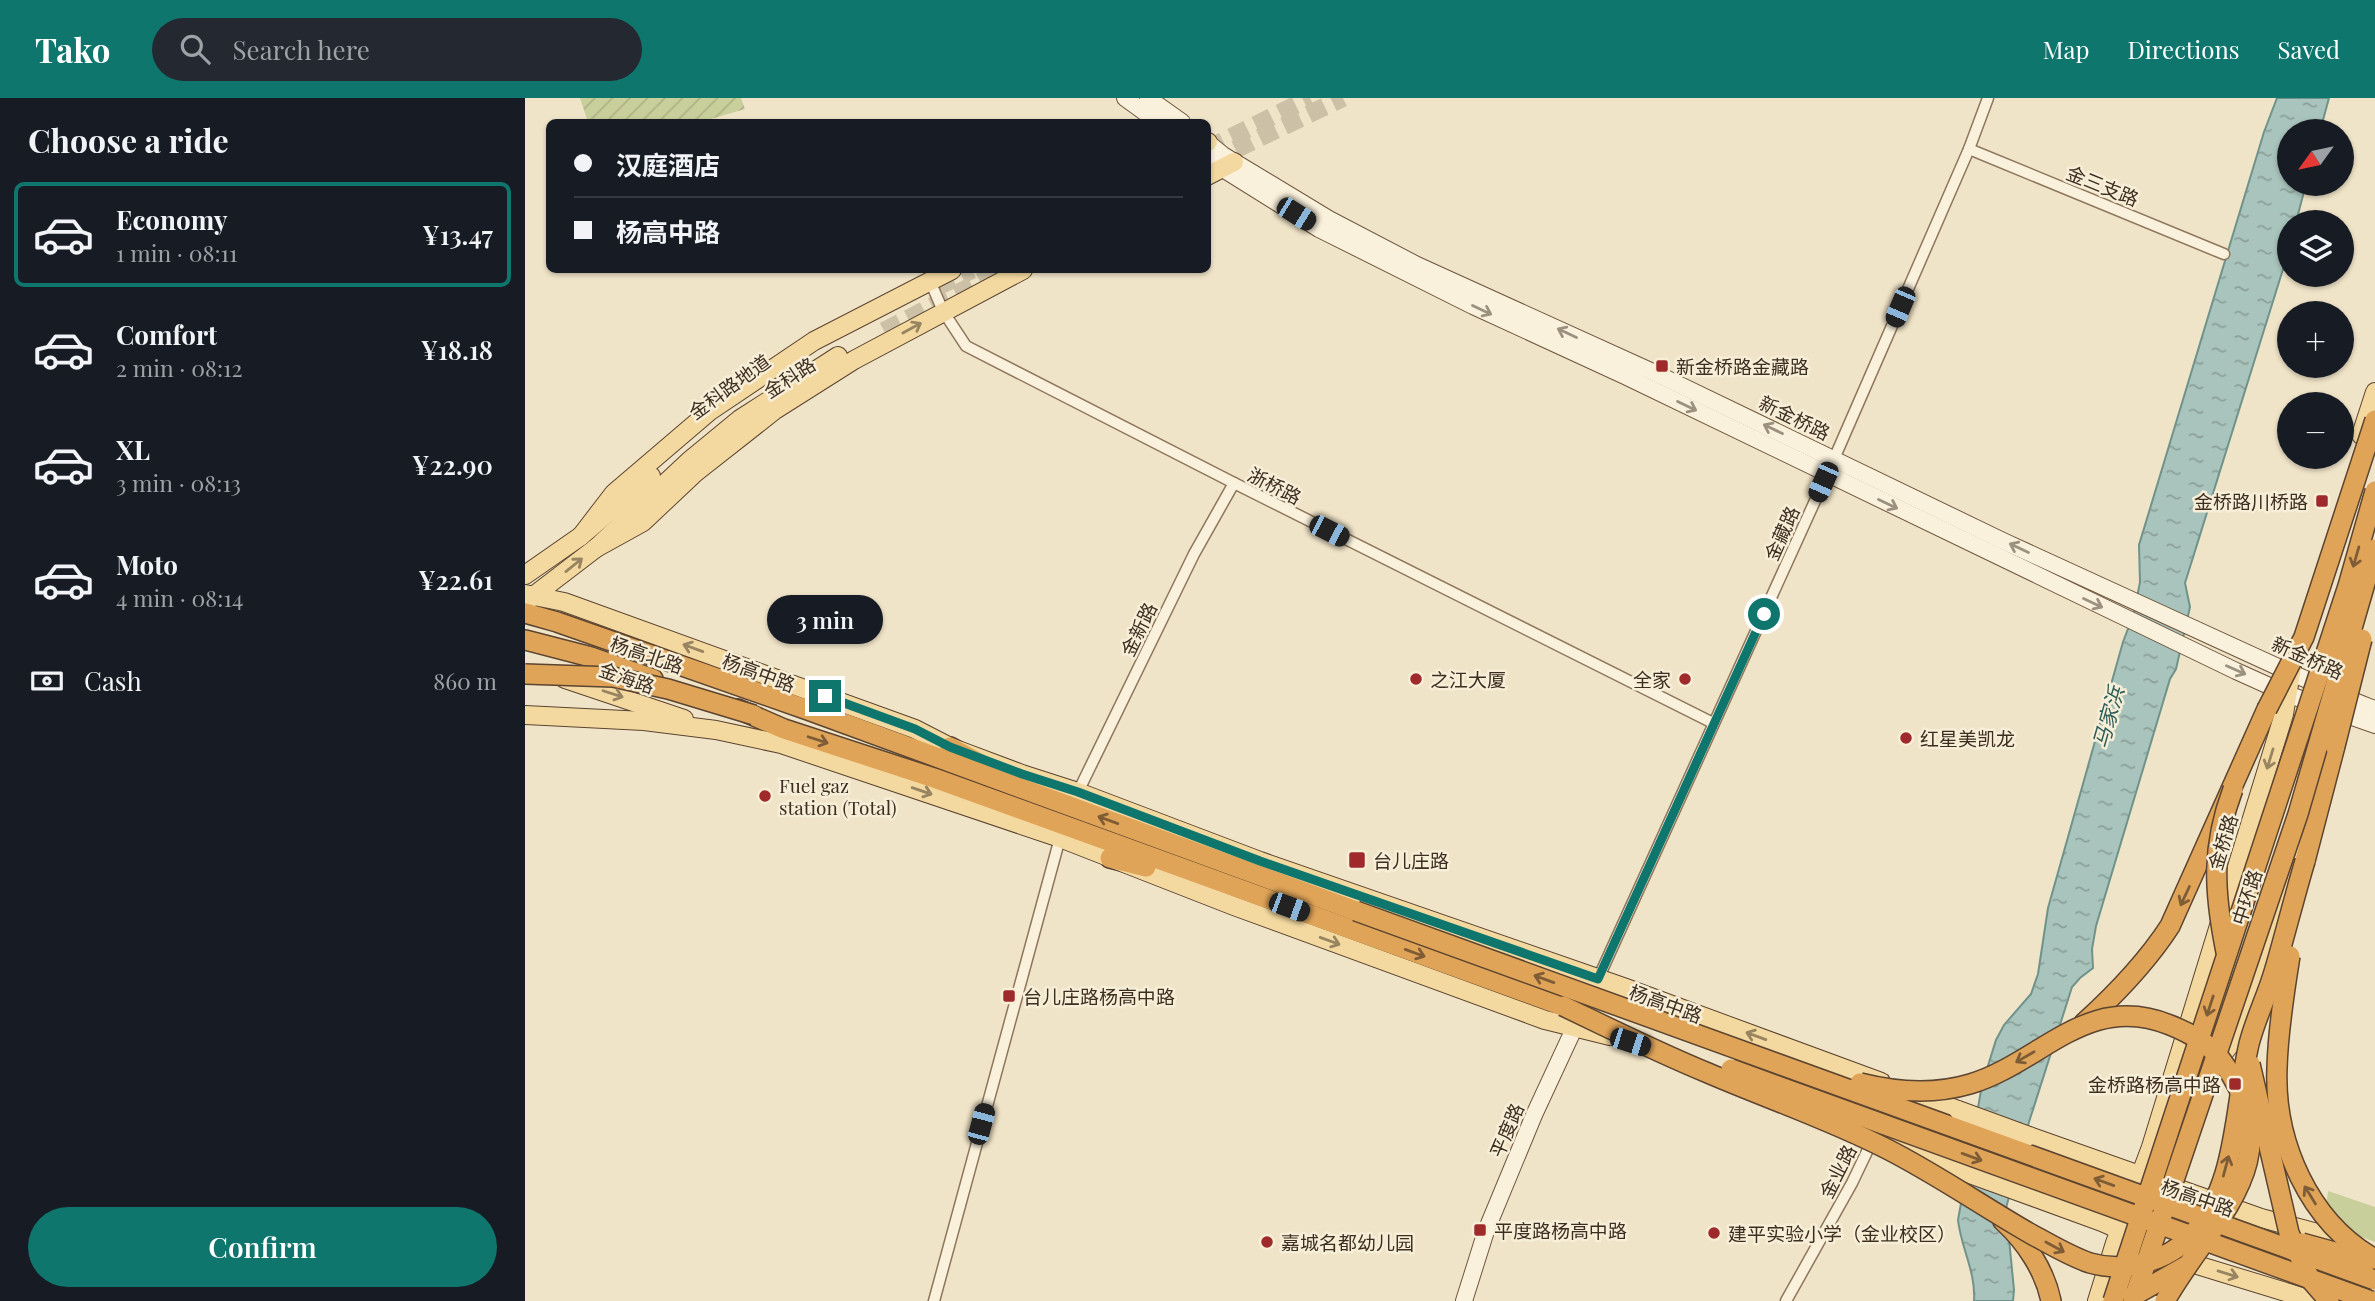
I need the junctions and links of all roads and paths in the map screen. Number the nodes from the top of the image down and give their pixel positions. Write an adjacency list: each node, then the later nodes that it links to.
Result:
1 (1125, 98): 4 (street)
2 (1148, 98): 5 (street)
3 (1989, 98): 7 (street, 金藏路)
4 (1154, 119)
5 (1178, 119)
6 (1211, 149): 8 (street, 新金桥路)
7 (1969, 149): 9 (street, 金三支路); 17 (street, 金藏路)
8 (1218, 166): 17 (street, 新金桥路)
9 (2224, 254)
10 (946, 273): 12 (main road, 金科路)
11 (1017, 273): 13 (main road, 金科路)
12 (930, 281): 13 (street, 浙桥路); 21 (main road, 金科路)
13 (943, 311): 18 (street, 浙桥路); 22 (main road, 金科路, one-way to 13)
14 (879, 325): 20 (main road, 金科路地道)
15 (2375, 392): 31 (main road)
16 (2375, 421): 44 (highway, bridge)
17 (1831, 466): 31 (street, 新金桥路, one-way to 17); 34 (street, 新金桥路, one-way to 34); 39 (street, 金藏路)
18 (1234, 483): 39 (street, 浙桥路); 45 (street, 金新路)
19 (2375, 491): 78 (highway, 中环路, one-way to 78, bridge)
20 (628, 507): 21 (main road, 金科路); 22 (main road, 金科路)
21 (581, 536): 25 (main road, 金科路)
22 (596, 548): 27 (main road, 金科路, one-way to 22)
23 (2375, 549): 46 (highway, 中环路, bridge)
24 (2375, 562): 33 (main road)
25 (529, 572)
26 (2375, 597): 28 (highway)
27 (527, 603): 42 (main road, 杨高中路, one-way to 27); 43 (highway, 杨高北路)
28 (2362, 638): 46 (highway, bridge); 53 (highway, bridge)
29 (525, 640): 38 (highway, bridge)
30 (525, 665): 41 (main road, 金海路, one-way to 41)
31 (2291, 673): 33 (street, 新金桥路); 34 (main road)
32 (525, 674): 38 (highway, 杨高北路, bridge)
33 (2330, 688): 35 (main road); 36 (street, 新金桥路)
34 (2294, 696): 35 (street, 新金桥路); 50 (main road); 60 (main road, 金桥路, one-way to 60)
35 (2330, 709): 40 (street, 新金桥路); 50 (main road); 62 (main road)
36 (2375, 709)
37 (525, 715): 41 (main road)
38 (754, 715): 54 (highway, 杨高中路, one-way to 54)
39 (1713, 723): 56 (street, 金藏路)
40 (2375, 725)
41 (716, 730): 49 (main road, one-way to 49)
42 (950, 747): 45 (main road, 杨高中路); 47 (highway)
43 (968, 770): 47 (highway, 杨高中路)
44 (2232, 789): 59 (highway, one-way to 59, bridge); 84 (highway, bridge)
45 (1078, 792): 52 (main road, 杨高中路)
46 (2305, 792): 80 (highway, 中环路, bridge)
47 (1036, 794): 48 (highway, 杨高中路, one-way to 47)
48 (1134, 830): 52 (highway); 55 (highway, 杨高中路)
49 (1058, 845): 51 (main road); 73 (street)
50 (2276, 856): 62 (main road)
51 (1110, 858): 54 (highway); 61 (main road, one-way to 61)
52 (1260, 861): 56 (main road, 杨高中路)
53 (2305, 861): 67 (highway, one-way to 53, bridge); 71 (highway, one-way to 53, bridge)
54 (1269, 900): 55 (highway, 杨高中路)
55 (1353, 920): 57 (highway, 杨高中路, one-way to 57); 58 (highway, 杨高中路, one-way to 55, bridge)
56 (1598, 979): 61 (street, 平度路); 64 (main road, 杨高中路, one-way to 56, bridge)
57 (1563, 1006): 67 (highway, bridge); 85 (highway, 杨高中路, one-way to 85, bridge)
58 (1653, 1018): 59 (highway, one-way to 58, bridge); 72 (highway, 杨高中路, one-way to 58, bridge)
59 (2084, 1023): 82 (highway, bridge)
60 (2188, 1026): 64 (main road, 金桥路); 65 (main road)
61 (1575, 1027): 63 (main road); 74 (street, 平度路)
62 (2220, 1058): 66 (main road)
63 (1877, 1130): 68 (main road); 75 (street, 金业路)
64 (2140, 1176): 65 (main road, 杨高中路); 68 (main road, 金桥路); 69 (main road)
65 (2159, 1183): 66 (main road, 杨高中路); 69 (main road)
66 (2178, 1189): 69 (main road); 70 (main road, 杨高中路)
67 (1995, 1214): 76 (highway, bridge)
68 (2120, 1230): 69 (main road); 77 (main road, 金桥路)
69 (2149, 1242): 79 (main road); 81 (main road); 83 (main road, one-way to 83)
70 (2375, 1248)
71 (2375, 1262): 79 (highway, bridge)
72 (2375, 1280)
73 (934, 1301)
74 (1464, 1301)
75 (1786, 1301)
76 (2051, 1301)
77 (2097, 1301)
78 (2113, 1301)
79 (2124, 1301)
80 (2133, 1301)
81 (2140, 1301)
82 (2165, 1301)
83 (2315, 1301)
84 (2329, 1301)
85 (2371, 1301)

